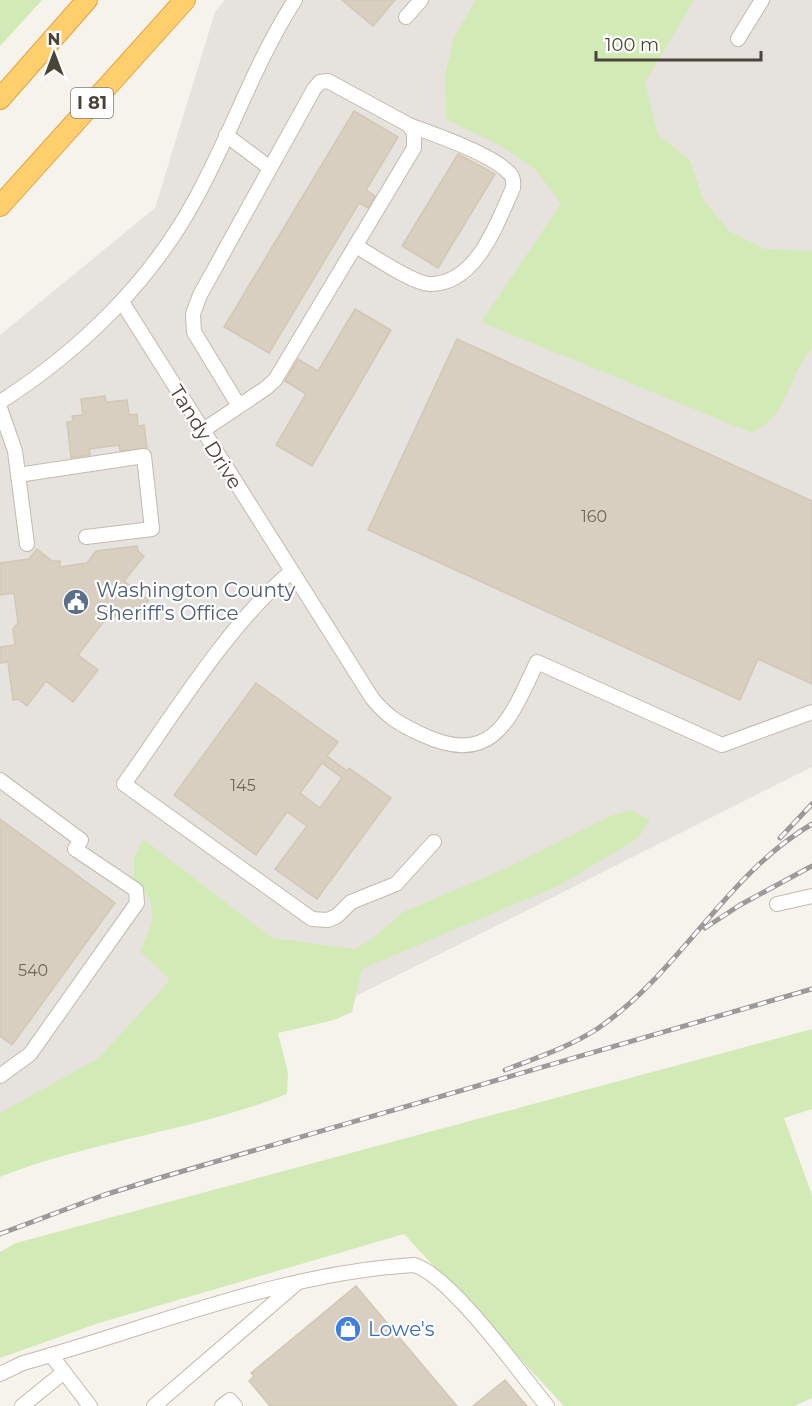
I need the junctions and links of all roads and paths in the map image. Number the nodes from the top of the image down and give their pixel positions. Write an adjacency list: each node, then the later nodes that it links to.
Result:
1 (87, 0): 8 (highway)
2 (185, 0): 12 (highway, I 81)
3 (295, 0): 10 (street)
4 (421, 0): 6 (street)
5 (762, 0): 7 (street)
6 (406, 17)
7 (738, 39)
8 (0, 99)
9 (409, 125): 11 (street); 13 (street); 13 (street)
10 (226, 135): 11 (street); 14 (street)
11 (270, 168): 16 (street)
12 (0, 206)
13 (356, 246): 16 (street)
14 (122, 302): 15 (street); 18 (street, Tandy Drive)
15 (0, 402)
16 (239, 406): 18 (street)
17 (0, 408): 19 (street)
18 (202, 430): 22 (street, Tandy Drive)
19 (18, 475): 20 (street); 21 (street)
20 (86, 537)
21 (27, 544)
22 (291, 572): 23 (street, Tandy Drive); 25 (street)
23 (812, 712)
24 (0, 780): 28 (street)
25 (434, 842)
26 (812, 896): 27 (street)
27 (777, 904)
28 (0, 1076)
29 (299, 1282): 30 (street); 35 (street); 38 (street)
30 (51, 1355): 31 (street); 32 (street)
31 (64, 1372): 33 (street); 34 (street)
32 (0, 1374)
33 (22, 1406)
34 (90, 1406)
35 (154, 1406)
36 (222, 1406): 37 (street)
37 (235, 1406)
38 (547, 1406)

